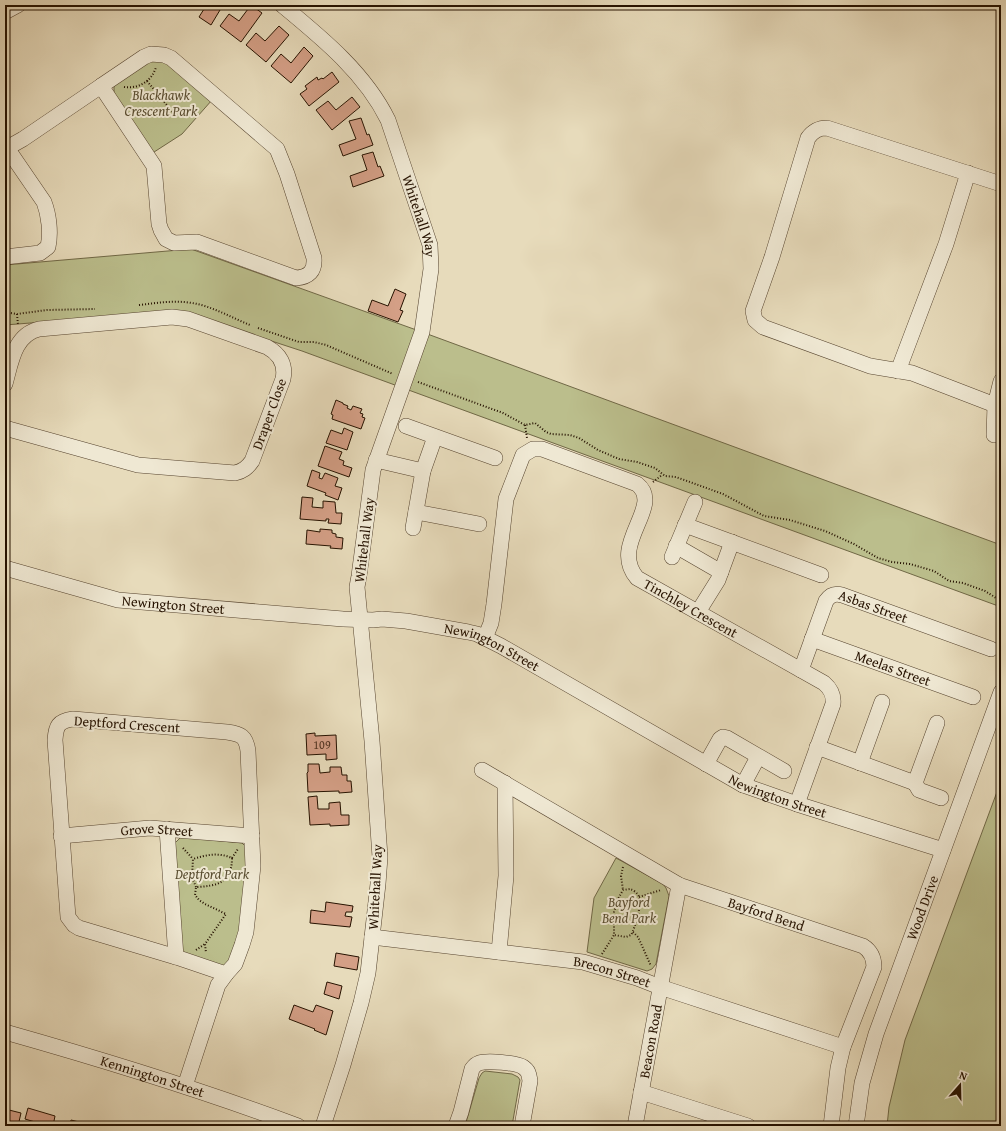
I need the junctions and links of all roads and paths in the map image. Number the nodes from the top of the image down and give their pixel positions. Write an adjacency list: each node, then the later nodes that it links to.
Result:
1 (18, 5): 3 (street)
2 (282, 5): 15 (street, Whitehall Way)
3 (5, 12)
4 (147, 81): 6 (path)
5 (101, 86): 5 (street); 7 (street)
6 (175, 115)
7 (6, 148): 10 (street)
8 (968, 173): 9 (street); 14 (street); 14 (street)
9 (1001, 184)
10 (5, 257)
11 (134, 306): 15 (path)
12 (95, 309): 13 (path)
13 (5, 312)
14 (898, 371): 18 (street)
15 (406, 379): 24 (street, Whitehall Way); 35 (path)
16 (1001, 381): 18 (street)
17 (5, 384): 20 (street, Draper Close)
18 (995, 404): 21 (street)
19 (406, 426): 22 (street)
20 (5, 428)
21 (994, 436)
22 (435, 437): 23 (street); 25 (street)
23 (496, 458)
24 (376, 460): 25 (street); 37 (street, Whitehall Way)
25 (423, 471): 27 (street)
26 (695, 502): 29 (street)
27 (416, 512): 28 (street); 30 (street)
28 (479, 524)
29 (685, 525): 31 (street); 33 (street)
30 (413, 528)
31 (732, 542): 33 (street); 34 (street)
32 (5, 568): 37 (street, Newington Street)
33 (721, 572): 36 (street)
34 (821, 576)
35 (1001, 601)
36 (698, 612): 38 (street, Tinchley Crescent); 41 (street, Tinchley Crescent)
37 (361, 620): 38 (street, Newington Street); 68 (street, Whitehall Way)
38 (486, 638): 49 (street, Newington Street)
39 (812, 639): 40 (street, Asbas Street); 41 (street, Asbas Street); 43 (street, Meelas Street)
40 (991, 649)
41 (801, 670): 46 (street, Tinchley Crescent)
42 (1001, 692): 60 (street, Wood Drive)
43 (973, 697)
44 (882, 702): 48 (street)
45 (937, 723): 52 (street)
46 (817, 747): 48 (street); 56 (street, Tinchley Crescent)
47 (758, 757): 49 (street); 51 (street); 54 (street)
48 (860, 763): 52 (street)
49 (706, 764): 54 (street, Newington Street)
50 (482, 770): 53 (street, Bayford Bend)
51 (784, 771)
52 (915, 783): 55 (street)
53 (505, 784): 61 (street, Bayford Bend); 69 (street)
54 (743, 785): 56 (street, Newington Street)
55 (942, 798)
56 (797, 804): 60 (street, Newington Street)
57 (167, 828): 58 (street, Grove Street); 59 (street, Grove Street); 70 (street)
58 (61, 836): 59 (street, Deptford Crescent); 70 (street, Deptford Crescent)
59 (252, 836): 73 (street, Deptford Crescent)
60 (943, 850): 86 (street, Wood Drive)
61 (628, 855): 62 (street, Bayford Bend); 64 (path)
62 (677, 884): 65 (path); 74 (street, Beacon Road); 76 (street, Bayford Bend)
63 (196, 887): 63 (path); 72 (path)
64 (623, 890): 65 (path); 67 (path)
65 (639, 897): 66 (path)
66 (633, 932): 67 (path); 74 (path)
67 (614, 935): 71 (path)
68 (372, 937): 69 (street, Brecon Street); 80 (street, Whitehall Way)
69 (499, 952): 71 (street, Brecon Street)
70 (176, 957): 72 (street, Deptford Crescent)
71 (598, 966): 74 (street, Brecon Street)
72 (207, 968): 73 (street, Deptford Crescent)
73 (226, 974): 77 (street, Deptford Crescent)
74 (661, 984): 76 (street, Brecon Street); 78 (street, Beacon Road)
75 (5, 1032): 77 (street, Kennington Street)
76 (843, 1047): 85 (street, Bayford Bend)
77 (185, 1086): 79 (street, Kennington Street)
78 (642, 1092): 83 (street, Beacon Road); 84 (street)
79 (298, 1126)
80 (323, 1126)
81 (456, 1126): 82 (street)
82 (522, 1126)
83 (636, 1126)
84 (748, 1126)
85 (831, 1126)
86 (856, 1126)

